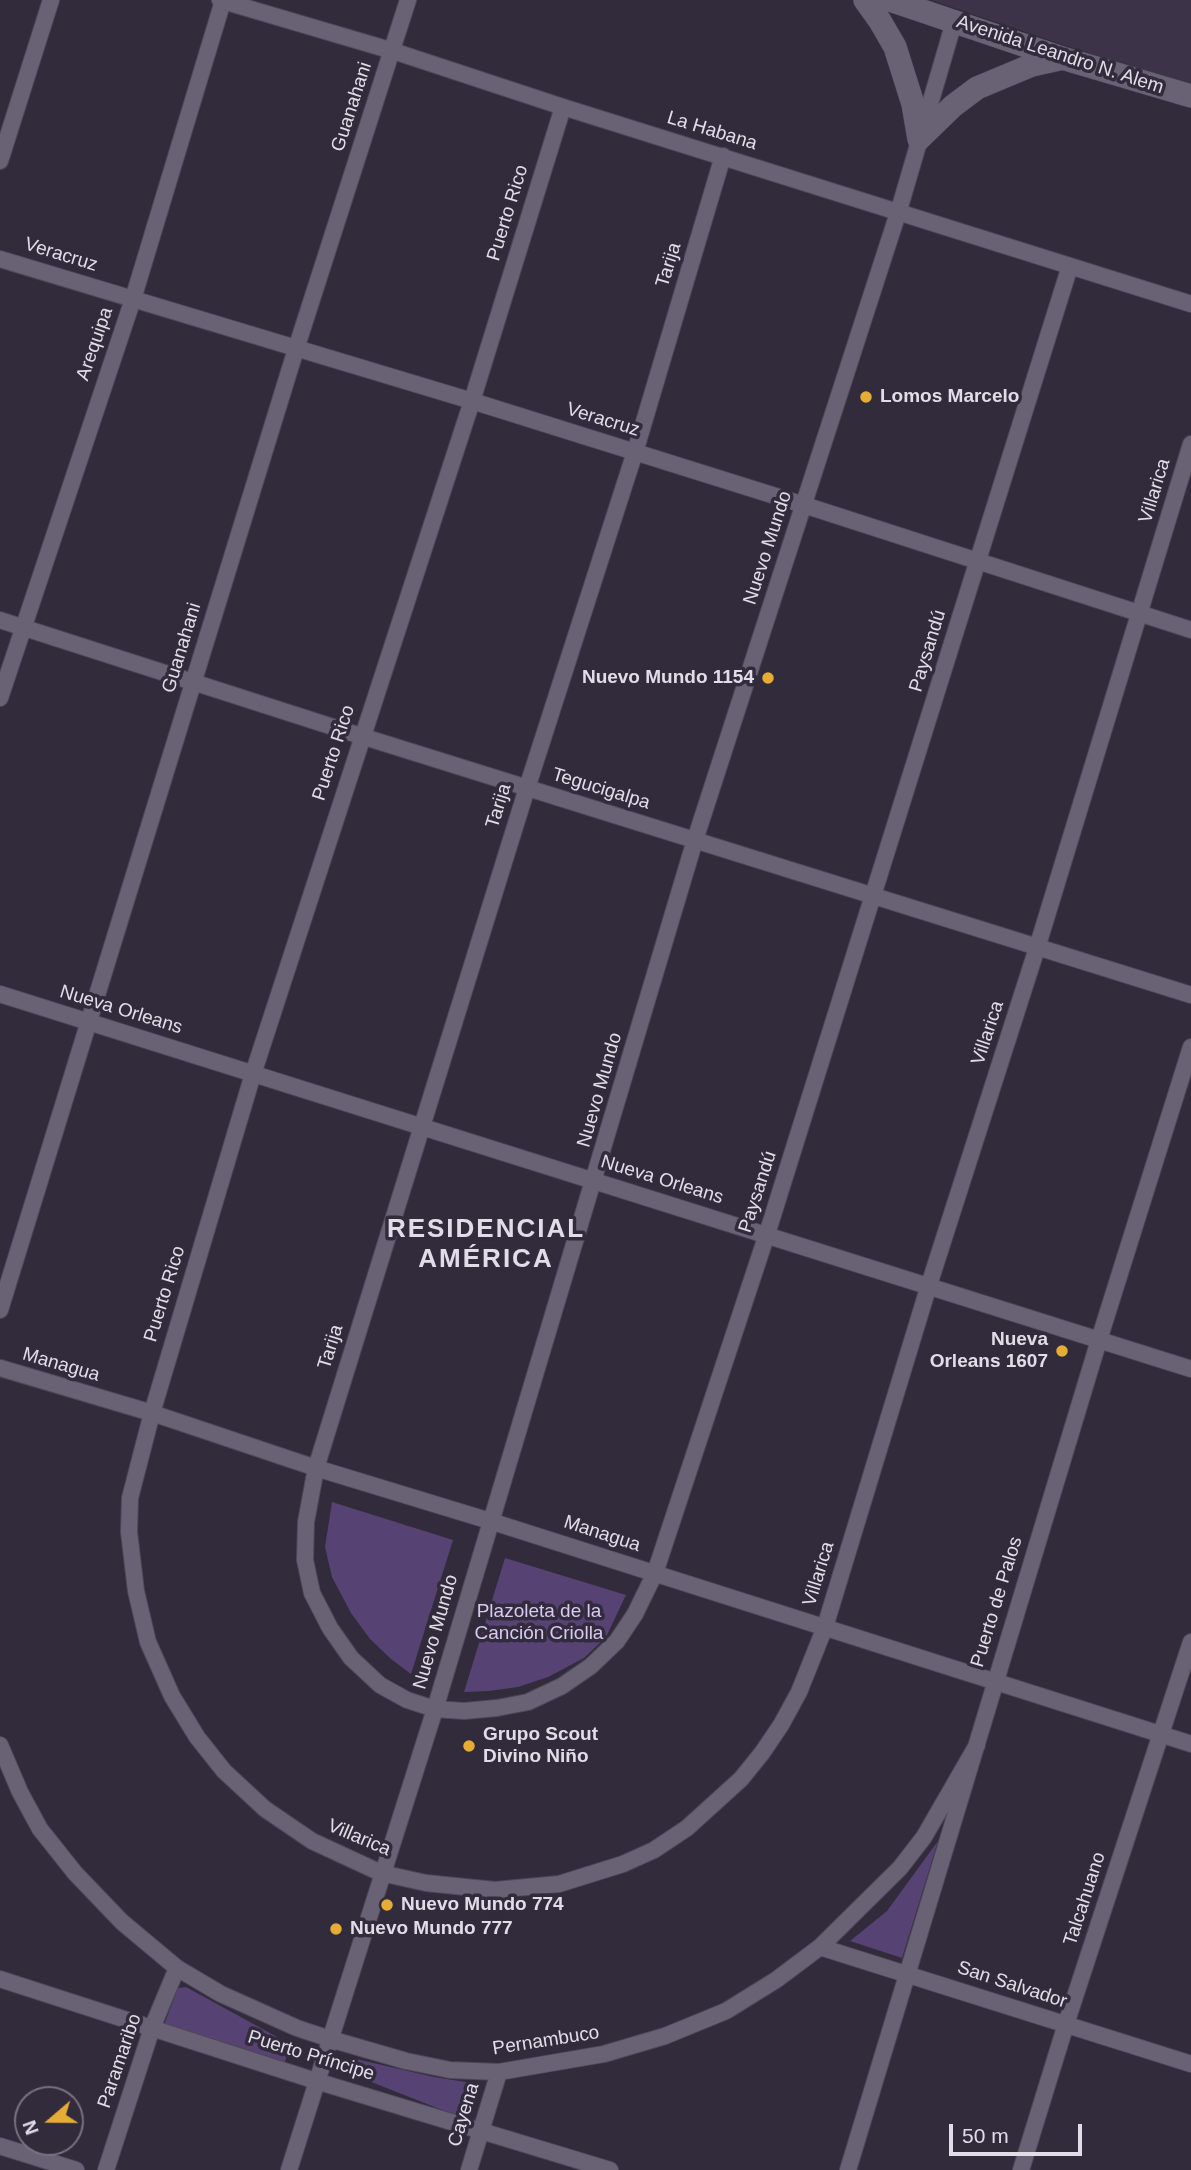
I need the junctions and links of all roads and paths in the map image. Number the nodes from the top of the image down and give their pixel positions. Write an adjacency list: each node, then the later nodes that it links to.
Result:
1 (51, 0): 14 (street)
2 (222, 0): 8 (street, La Habana); 18 (street, Arequipa)
3 (408, 0): 8 (street, Guanahani)
4 (865, 0): 12 (main road)
5 (890, 0): 6 (main road, Avenida Leandro N. Alem)
6 (933, 6): 7 (main road, Avenida Leandro N. Alem)
7 (954, 22): 9 (main road, Avenida Leandro N. Alem); 12 (street, Nuevo Mundo)
8 (393, 51): 11 (street, La Habana); 20 (street, Guanahani)
9 (1062, 58): 10 (main road, Avenida Leandro N. Alem); 12 (main road)
10 (1191, 96)
11 (563, 107): 13 (street, La Habana); 21 (street, Puerto Rico)
12 (919, 139): 15 (street, Nuevo Mundo)
13 (723, 156): 15 (street, La Habana); 23 (street, Tarija)
14 (0, 161)
15 (899, 210): 17 (street, La Habana); 24 (street, Nuevo Mundo)
16 (0, 259): 18 (street, Veracruz)
17 (1070, 266): 19 (street, La Habana); 25 (street, Paysandú)
18 (133, 299): 20 (street, Veracruz); 28 (street, Arequipa)
19 (1191, 304)
20 (296, 349): 21 (street, Veracruz); 30 (street, Guanahani)
21 (472, 401): 23 (street, Veracruz); 32 (street, Puerto Rico)
22 (1191, 444): 26 (street, Villarica)
23 (635, 452): 24 (street, Veracruz); 33 (street, Tarija)
24 (804, 505): 25 (street, Veracruz); 34 (street, Nuevo Mundo)
25 (978, 562): 26 (street, Veracruz); 35 (street, Paysandú)
26 (1138, 615): 29 (street, Veracruz); 36 (street, Villarica)
27 (0, 620): 28 (street, Tegucigalpa)
28 (23, 627): 30 (street, Tegucigalpa); 31 (street, Arequipa)
29 (1191, 631)
30 (194, 682): 32 (street, Tegucigalpa); 39 (street, Guanahani)
31 (0, 698)
32 (362, 736): 33 (street, Tegucigalpa); 41 (street, Puerto Rico)
33 (527, 788): 34 (street, Tegucigalpa); 42 (street, Tarija)
34 (695, 841): 35 (street, Tegucigalpa); 43 (street, Nuevo Mundo)
35 (873, 895): 36 (street, Tegucigalpa); 44 (street, Paysandú)
36 (1037, 948): 38 (street, Tegucigalpa); 45 (street, Villarica)
37 (0, 994): 39 (street, Nueva Orleans)
38 (1191, 995)
39 (89, 1022): 41 (street, Nueva Orleans); 46 (street, Guanahani)
40 (1191, 1047): 47 (street, Puerto de Palos)
41 (253, 1074): 42 (street, Nueva Orleans); 50 (street, Puerto Rico)
42 (421, 1127): 43 (street, Nueva Orleans); 51 (street, Tarija)
43 (595, 1181): 44 (street, Nueva Orleans); 52 (street, Nuevo Mundo)
44 (767, 1234): 45 (street, Nueva Orleans); 53 (street, Paysandú)
45 (929, 1284): 47 (street, Nueva Orleans); 54 (street, Villarica)
46 (0, 1310)
47 (1099, 1340): 49 (street, Nueva Orleans); 56 (street, Puerto de Palos)
48 (0, 1368): 50 (street, Managua)
49 (1191, 1369)
50 (152, 1413): 51 (street, Managua); 62 (street, Villarica)
51 (316, 1468): 52 (street, Managua); 57 (street, Paysandú)
52 (491, 1521): 53 (street, Managua); 57 (street, Nuevo Mundo)
53 (655, 1573): 54 (street, Managua); 57 (street, Paysandú)
54 (825, 1627): 56 (street, Managua); 62 (street, Villarica)
55 (1191, 1642): 58 (street, Talcahuano)
56 (995, 1681): 58 (street, Managua); 61 (street, Puerto de Palos)
57 (435, 1709): 62 (street, Nuevo Mundo)
58 (1162, 1734): 59 (street, Managua); 67 (street, Talcahuano)
59 (1191, 1744)
60 (0, 1745): 64 (street, Pernambuco)
61 (977, 1745): 63 (street, Pernambuco); 65 (street, Puerto de Palos)
62 (382, 1873): 69 (street, Nuevo Mundo)
63 (820, 1947): 65 (street, San Salvador); 71 (street, Pernambuco)
64 (177, 1968): 68 (street, Paramaribo); 69 (street, Pernambuco)
65 (908, 1974): 67 (street, San Salvador); 80 (street, Puerto de Palos)
66 (0, 1979): 68 (street, Puerto Príncipe)
67 (1066, 2024): 70 (street, San Salvador); 81 (street, Talcahuano)
68 (152, 2028): 72 (street, Puerto Príncipe); 76 (street, Paramaribo)
69 (330, 2039): 71 (street, Pernambuco); 72 (street, Nuevo Mundo)
70 (1191, 2064)
71 (499, 2072): 73 (street, Cayena)
72 (316, 2081): 73 (street, Puerto Príncipe); 77 (street, Nuevo Mundo)
73 (481, 2131): 78 (street, Cayena); 79 (street, Puerto Príncipe)
74 (0, 2146): 75 (street)
75 (75, 2170)
76 (106, 2170)
77 (289, 2170)
78 (469, 2170)
79 (610, 2170)
80 (848, 2170)
81 (1021, 2170)

